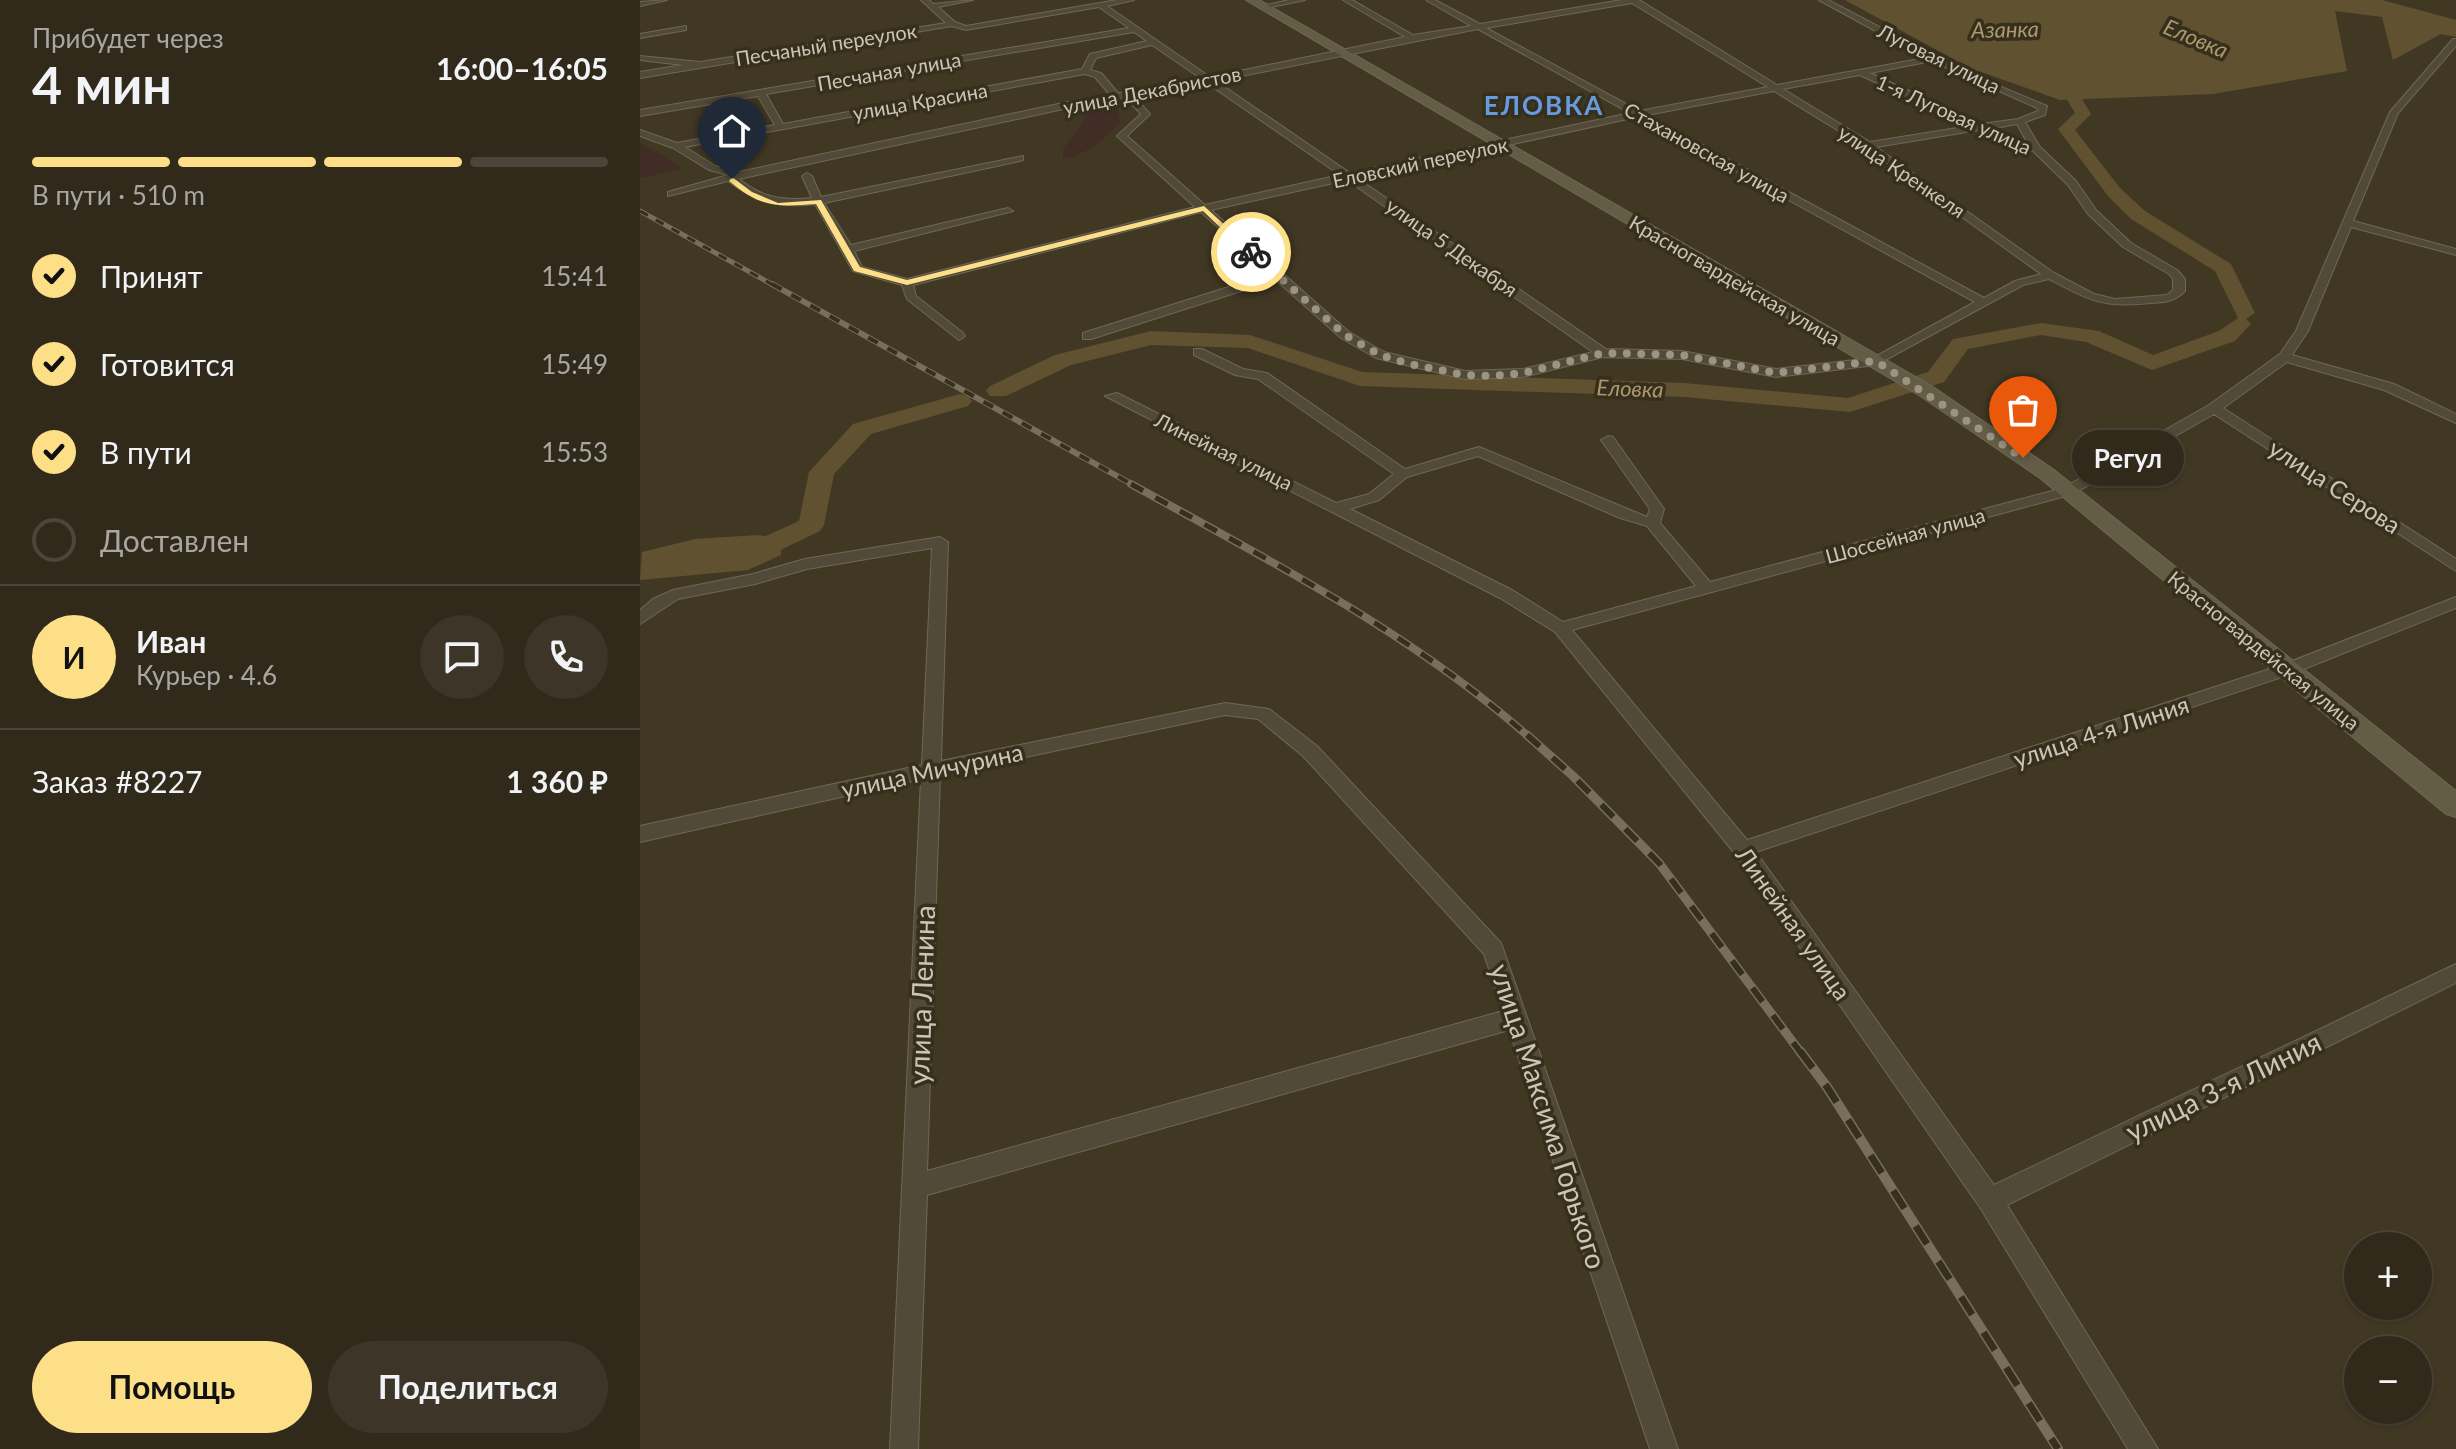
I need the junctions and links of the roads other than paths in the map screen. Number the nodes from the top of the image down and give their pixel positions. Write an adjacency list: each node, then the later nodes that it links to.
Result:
1 (663, 0): 11 (street)
2 (969, 0): 9 (street)
3 (1130, 0): 12 (street)
4 (1301, 0): 10 (street)
5 (1347, 0): 20 (street)
6 (1430, 0): 16 (street, Стахановская улица)
7 (1634, 0): 14 (street, улица Декабристов); 32 (street, улица Кренкеля)
8 (1823, 0): 25 (street, Луговая улица)
9 (929, 3): 15 (street)
10 (1257, 3): 23 (main road, Красногвардейская улица)
11 (640, 4)
12 (1102, 6): 15 (street); 18 (street, улица 5 Декабря)
13 (1541, 6): 14 (street)
14 (1552, 13): 16 (street, улица Декабристов)
15 (952, 24): 26 (street, Песчаный переулок)
16 (1480, 27): 20 (street, улица Декабристов); 39 (street, Стахановская улица)
17 (683, 28): 19 (street)
18 (1137, 29): 21 (street, улица 5 Декабря); 34 (street, Песчаная улица)
19 (640, 36)
20 (1412, 38): 23 (street, улица Декабристов)
21 (1153, 42): 27 (street, улица Красина); 31 (street, улица 5 Декабря)
22 (2455, 42): 56 (street, Шоссейная улица)
23 (1342, 53): 31 (street, улица Декабристов); 44 (main road, Красногвардейская улица)
24 (640, 58): 26 (street)
25 (1936, 58): 28 (street, Еловский переулок); 40 (street, Луговая улица)
26 (700, 64): 29 (street)
27 (1085, 71): 30 (street, улица Красина); 36 (street)
28 (1859, 71): 32 (street, Еловский переулок); 42 (street, 1-я Луговая улица)
29 (640, 75)
30 (1040, 79): 33 (street); 41 (street, улица Красина)
31 (1211, 80): 36 (street, улица Декабристов); 51 (street, улица 5 Декабря)
32 (1773, 87): 39 (street, Еловский переулок); 45 (street, улица Кренкеля)
33 (1049, 88)
34 (761, 93): 38 (street, Песчаная улица); 41 (street)
35 (1058, 96): 37 (street)
36 (1129, 96): 37 (street, улица Декабристов); 54 (street)
37 (1077, 103): 49 (street, улица Декабристов)
38 (640, 113)
39 (1636, 114): 44 (street, Еловский переулок); 63 (street, Стахановская улица)
40 (2020, 121): 42 (street); 47 (street, Луговая улица)
41 (780, 126): 46 (street, улица Красина)
42 (1980, 126): 45 (street); 47 (street, 1-я Луговая улица)
43 (640, 133): 46 (street)
44 (1502, 145): 51 (street, Еловский переулок); 69 (main road, Красногвардейская улица)
45 (1868, 145): 59 (street, улица Кренкеля)
46 (676, 146): 49 (street)
47 (2036, 149): 62 (street, 1-я Луговая улица)
48 (1020, 158): 53 (street)
49 (739, 175): 52 (street, улица Декабристов); 53 (street)
50 (807, 176): 53 (street)
51 (1352, 176): 54 (street, Еловский переулок); 67 (street, улица 5 Декабря)
52 (672, 194)
53 (818, 201): 57 (street)
54 (1204, 208): 60 (street); 61 (street, Еловский переулок)
55 (1008, 211): 57 (street)
56 (2347, 223): 58 (street); 68 (street, Шоссейная улица)
57 (848, 249): 61 (street)
58 (2456, 252)
59 (2050, 275): 62 (street, улица Кренкеля); 63 (street)
60 (1276, 276): 65 (street); 67 (street)
61 (907, 283): 64 (street)
62 (2179, 291)
63 (1985, 303): 69 (street)
64 (959, 336)
65 (1087, 336)
66 (1198, 352): 74 (street)
67 (1603, 353): 69 (street)
68 (2285, 357): 71 (street, Шоссейная улица); 72 (street)
69 (1876, 361): 75 (main road, Красногвардейская улица)
70 (1112, 396): 76 (street, Линейная улица)
71 (2214, 408): 75 (street, Шоссейная улица); 78 (street, улица Серова)
72 (2456, 419)
73 (1608, 440): 77 (street)
74 (1402, 474): 76 (street); 77 (street)
75 (2068, 491): 79 (street, Шоссейная улица); 83 (main road, Красногвардейская улица)
76 (1336, 507): 82 (street, Линейная улица)
77 (1652, 523): 79 (street)
78 (2456, 566)
79 (1707, 589): 82 (street, Шоссейная улица)
80 (2456, 602): 83 (street, улица 4-я Линия)
81 (640, 619): 85 (street, улица Ленина)
82 (1561, 628): 88 (street, Линейная улица)
83 (2288, 669): 86 (main road, Красногвардейская улица); 88 (street, улица 4-я Линия)
84 (1225, 709): 85 (street, улица Мичурина); 90 (street, улица Максима Горького)
85 (931, 770): 87 (street, улица Мичурина); 91 (street, улица Ленина)
86 (2456, 806)
87 (640, 834)
88 (1743, 849): 92 (street, Линейная улица)
89 (2456, 973): 92 (street, улица 3-я Линия)
90 (1515, 1018): 91 (street); 94 (street, улица Максима Горького)
91 (913, 1187): 93 (street, улица Ленина)
92 (1990, 1200): 95 (street, Линейная улица)
93 (904, 1449)
94 (1664, 1449)
95 (2144, 1449)

